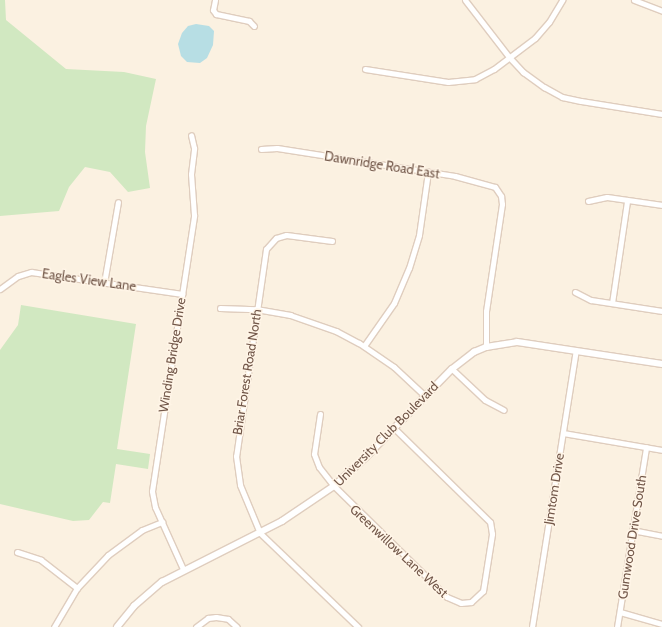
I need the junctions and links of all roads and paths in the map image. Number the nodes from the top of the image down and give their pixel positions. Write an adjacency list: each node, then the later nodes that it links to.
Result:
1 (216, 0): 6 (street)
2 (465, 0): 7 (street)
3 (562, 0): 7 (street)
4 (634, 0): 5 (street)
5 (662, 11)
6 (254, 26)
7 (509, 57): 8 (street); 9 (street)
8 (365, 69)
9 (662, 114)
10 (191, 135): 21 (street, Winding Bridge Drive)
11 (261, 149): 12 (street, Dawnridge Road East)
12 (428, 172): 26 (street); 27 (street, Dawnridge Road East)
13 (588, 201): 14 (street)
14 (627, 201): 16 (street); 22 (street)
15 (118, 202): 18 (street)
16 (662, 205)
17 (332, 241): 24 (street, Briar Forest Road North)
18 (104, 283): 19 (street, Eagles View Lane); 21 (street, Eagles View Lane)
19 (0, 289)
20 (575, 292): 22 (street)
21 (182, 294): 39 (street, Winding Bridge Drive)
22 (612, 304): 25 (street)
23 (220, 308): 24 (street)
24 (256, 309): 26 (street); 41 (street, Briar Forest Road North)
25 (662, 311)
26 (364, 346): 31 (street)
27 (486, 347): 28 (street, University Club Boulevard); 30 (street, University Club Boulevard)
28 (576, 350): 29 (street, University Club Boulevard); 35 (street, Jimtom Drive)
29 (662, 364)
30 (452, 369): 31 (street, University Club Boulevard); 32 (street)
31 (425, 396): 34 (street, University Club Boulevard)
32 (504, 410)
33 (320, 414): 38 (street, Greenwillow Lane West)
34 (394, 428): 38 (street, University Club Boulevard); 38 (street, Greenwillow Lane West)
35 (563, 433): 36 (street); 53 (street, Jimtom Drive)
36 (646, 447): 37 (street); 40 (street, Gumwood Drive South)
37 (662, 450)
38 (334, 486): 41 (street, University Club Boulevard)
39 (162, 522): 44 (street, Winding Bridge Drive); 45 (street)
40 (632, 530): 42 (street); 46 (street, Gumwood Drive South)
41 (260, 533): 44 (street, University Club Boulevard); 52 (street)
42 (662, 536)
43 (17, 552): 45 (street)
44 (183, 569): 49 (street, University Club Boulevard)
45 (77, 588): 48 (street)
46 (620, 612): 47 (street); 54 (street, Gumwood Drive South)
47 (662, 624)
48 (54, 627)
49 (118, 627)
50 (196, 627): 51 (street)
51 (237, 627)
52 (358, 627)
53 (532, 627)
54 (617, 627)

